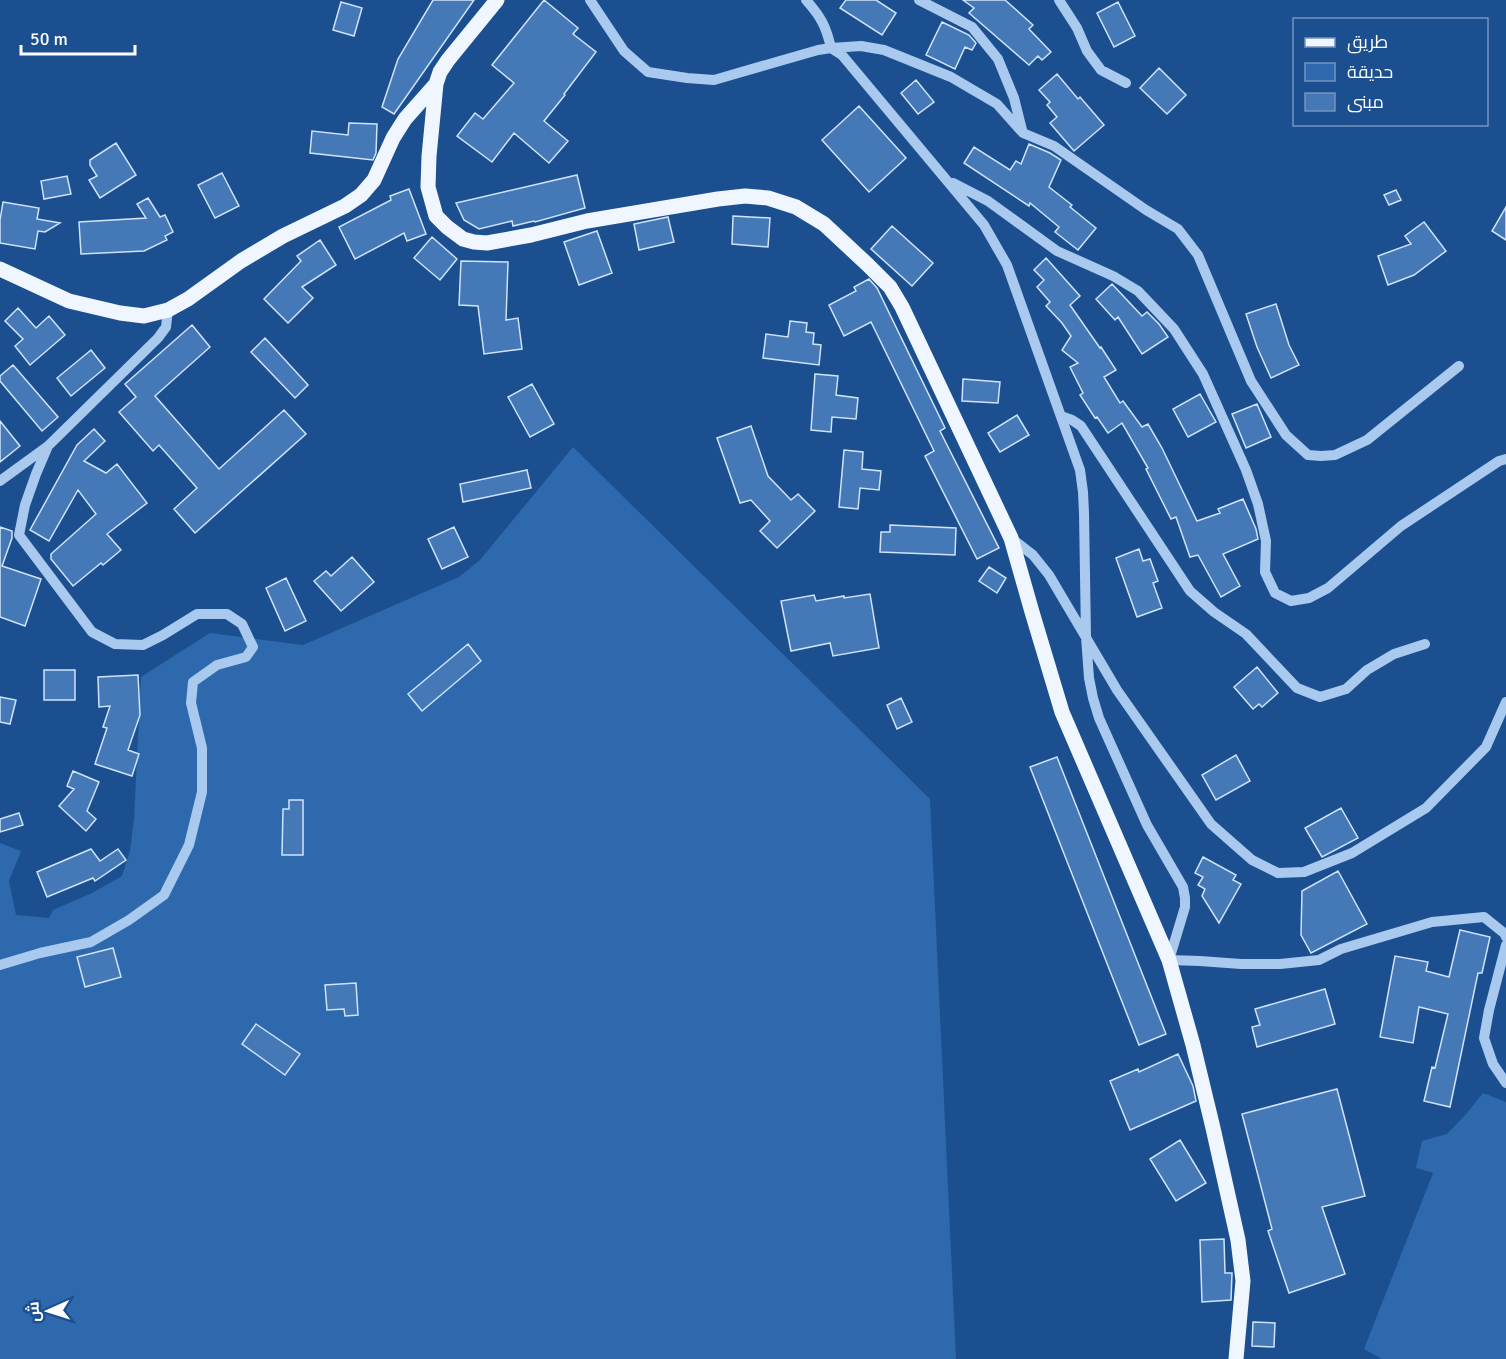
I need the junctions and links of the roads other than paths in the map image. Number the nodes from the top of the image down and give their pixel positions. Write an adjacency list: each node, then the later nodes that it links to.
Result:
1 (497, 0): 8 (main road)
2 (590, 0): 6 (street)
3 (806, 0): 6 (street)
4 (919, 0): 9 (street)
5 (1059, 0): 7 (street)
6 (831, 48): 9 (street); 10 (street)
7 (1126, 83)
8 (436, 84): 12 (main road); 18 (main road)
9 (1023, 133): 13 (street)
10 (947, 180): 14 (street); 16 (street)
11 (0, 269): 12 (main road)
12 (168, 310): 15 (street)
13 (1459, 366)
14 (1061, 416): 19 (street); 20 (street)
15 (48, 446): 17 (street); 25 (street)
16 (1506, 459)
17 (0, 481)
18 (1011, 538): 19 (street); 24 (main road)
19 (1086, 636): 21 (street); 24 (street)
20 (1425, 644)
21 (1506, 702)
22 (1506, 937): 24 (street)
23 (1506, 945): 26 (street)
24 (1170, 960): 27 (main road)
25 (0, 965)
26 (1506, 1083)
27 (1236, 1359)

